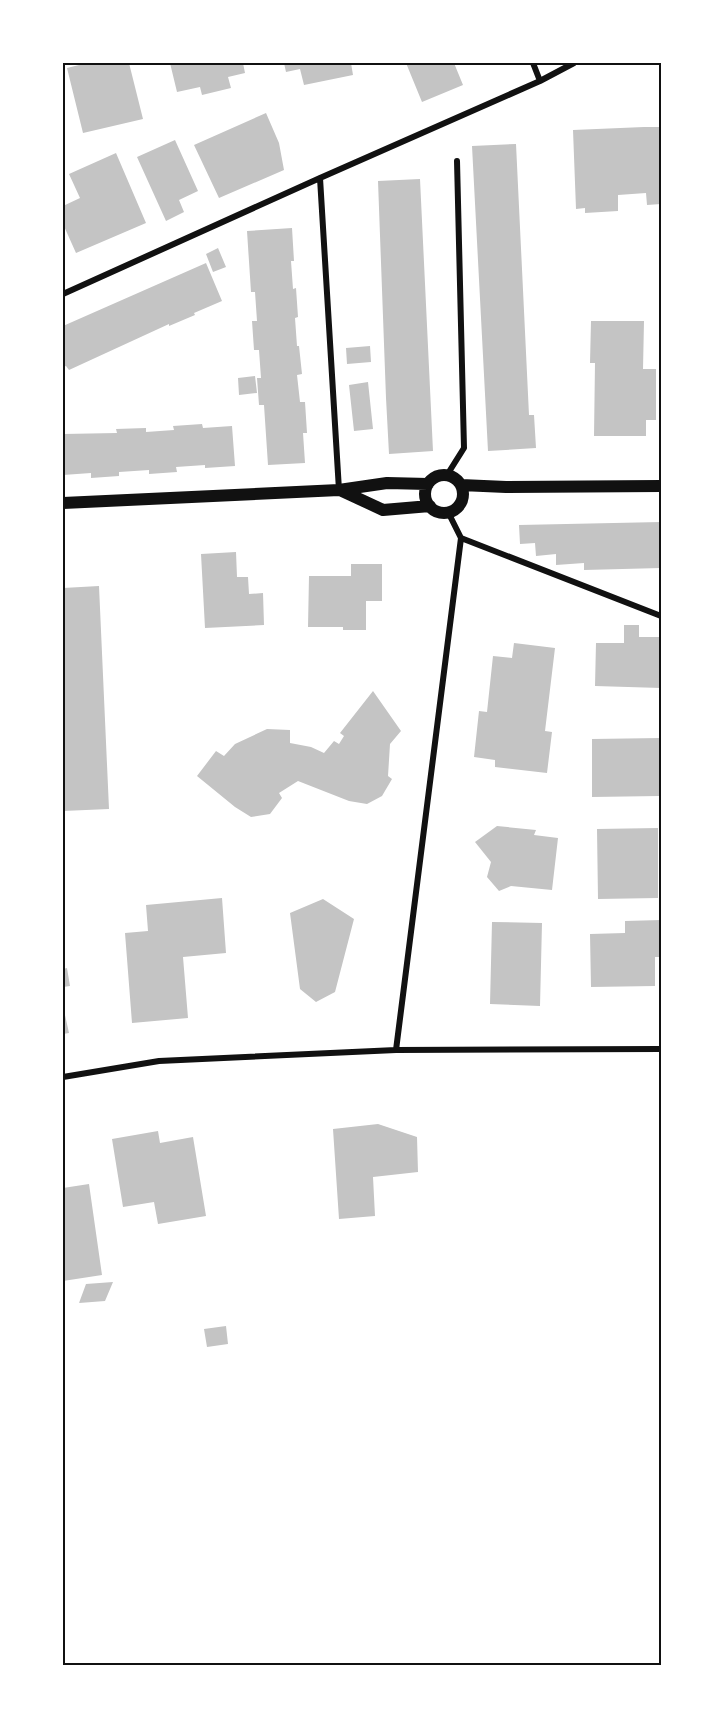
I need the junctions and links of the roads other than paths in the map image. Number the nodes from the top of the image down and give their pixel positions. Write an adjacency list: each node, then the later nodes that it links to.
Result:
1 (533, 63): 3 (street)
2 (574, 63): 3 (street)
3 (540, 81): 5 (street)
4 (457, 161): 7 (street)
5 (320, 178): 6 (street); 10 (street)
6 (63, 294)
7 (447, 475): 8 (main road); 11 (main road)
8 (428, 484): 10 (main road); 13 (main road)
9 (661, 486): 11 (main road)
10 (339, 489): 12 (main road); 13 (main road)
11 (462, 491): 14 (main road)
12 (63, 503)
13 (430, 506): 14 (main road)
14 (448, 512): 15 (street)
15 (461, 538): 16 (street); 18 (street)
16 (661, 616)
17 (661, 1049): 18 (street)
18 (396, 1050): 19 (street)
19 (63, 1077)

